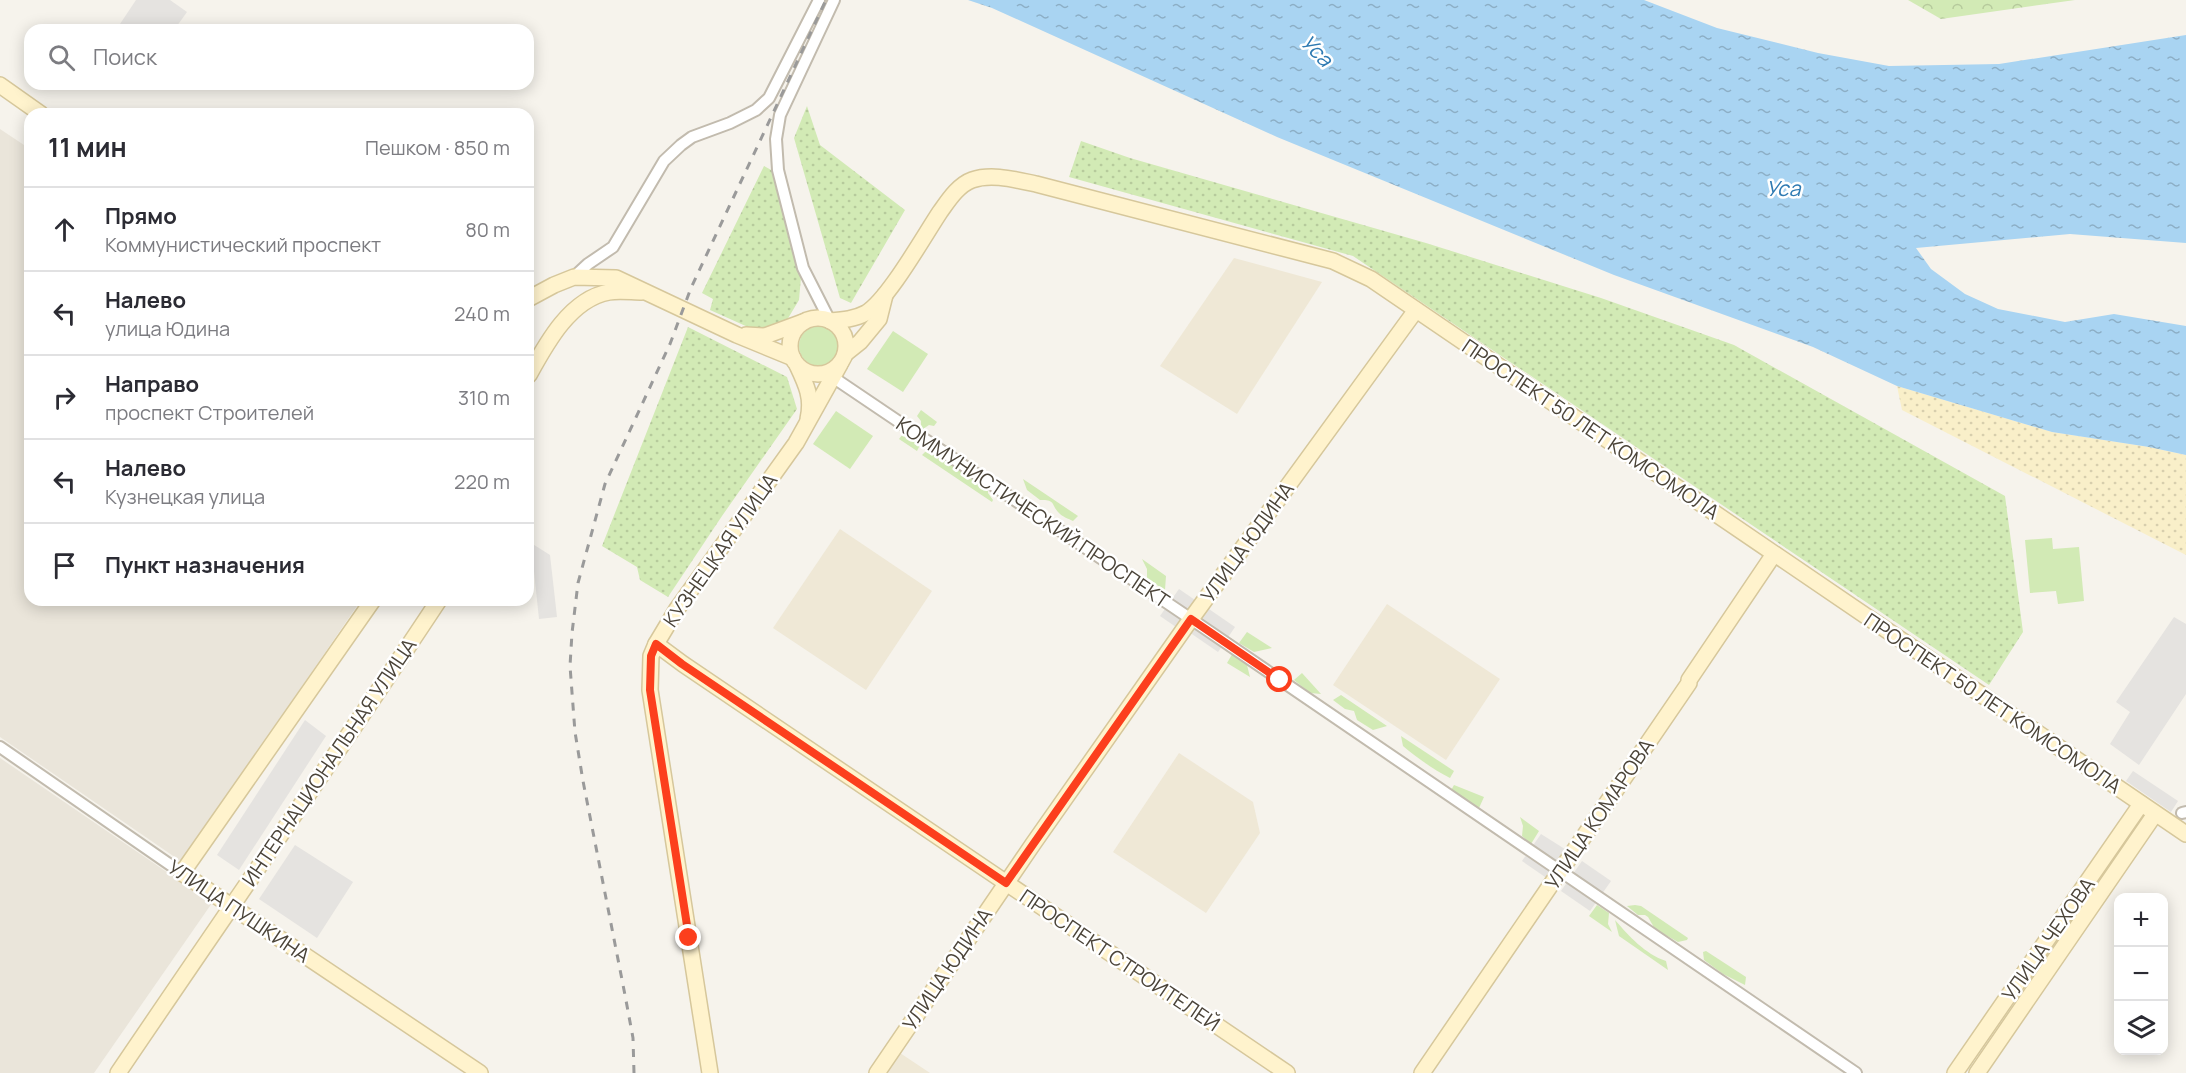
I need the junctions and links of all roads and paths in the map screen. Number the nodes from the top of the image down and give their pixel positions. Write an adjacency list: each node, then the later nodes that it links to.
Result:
1 (819, 0): 5 (street)
2 (834, 0): 10 (street)
3 (0, 85): 4 (main road)
4 (33, 108)
5 (574, 277): 6 (main road); 8 (main road)
6 (650, 293): 12 (main road); 15 (main road)
7 (885, 295): 9 (main road, ПРОСПЕКТ 50 ЛЕТ КОМСОМОЛА); 10 (main road); 14 (main road)
8 (534, 296)
9 (1416, 310): 17 (main road, ПРОСПЕКТ 50 ЛЕТ КОМСОМОЛА); 20 (main road, УЛИЦА ЮДИНА)
10 (830, 321): 11 (main road); 14 (main road)
11 (805, 322): 12 (main road); 13 (main road)
12 (737, 335): 13 (main road)
13 (795, 361): 14 (main road); 16 (main road)
14 (840, 365): 16 (main road, КУЗНЕЦКАЯ УЛИЦА); 20 (street, КОММУНИСТИЧЕСКИЙ ПРОСПЕКТ)
15 (534, 366)
16 (807, 425): 21 (main road, КУЗНЕЦКАЯ УЛИЦА)
17 (1774, 554): 23 (main road, ПРОСПЕКТ 50 ЛЕТ КОМСОМОЛА); 27 (main road, УЛИЦА КОМАРОВА)
18 (369, 606): 28 (main road)
19 (435, 606): 30 (main road, ИНТЕРНАЦИОНАЛЬНАЯ УЛИЦА)
20 (1191, 619): 27 (street, КОММУНИСТИЧЕСКИЙ ПРОСПЕКТ); 29 (main road, УЛИЦА ЮДИНА)
21 (656, 644): 29 (main road, ПРОСПЕКТ СТРОИТЕЛЕЙ); 33 (main road, КУЗНЕЦКАЯ УЛИЦА)
22 (0, 747): 28 (street, УЛИЦА ПУШКИНА)
23 (2141, 804): 24 (main road, ПРОСПЕКТ 50 ЛЕТ КОМСОМОЛА); 38 (main road, УЛИЦА ЧЕХОВА)
24 (2155, 814): 25 (main road, ПРОСПЕКТ 50 ЛЕТ КОМСОМОЛА); 26 (main road, ПРОСПЕКТ 50 ЛЕТ КОМСОМОЛА); 39 (main road, УЛИЦА ЧЕХОВА)
25 (2184, 817)
26 (2186, 834)
27 (1560, 871): 36 (main road, УЛИЦА КОМАРОВА); 37 (street, КОММУНИСТИЧЕСКИЙ ПРОСПЕКТ)
28 (183, 873): 30 (main road, УЛИЦА ПУШКИНА)
29 (1006, 883): 34 (main road, УЛИЦА ЮДИНА); 35 (main road, ПРОСПЕКТ СТРОИТЕЛЕЙ)
30 (231, 905): 31 (main road, ИНТЕРНАЦИОНАЛЬНАЯ УЛИЦА); 32 (main road, УЛИЦА ПУШКИНА)
31 (118, 1073)
32 (480, 1073)
33 (710, 1073)
34 (877, 1073)
35 (1287, 1073)
36 (1422, 1073)
37 (1856, 1073)
38 (1955, 1073)
39 (1977, 1073)

